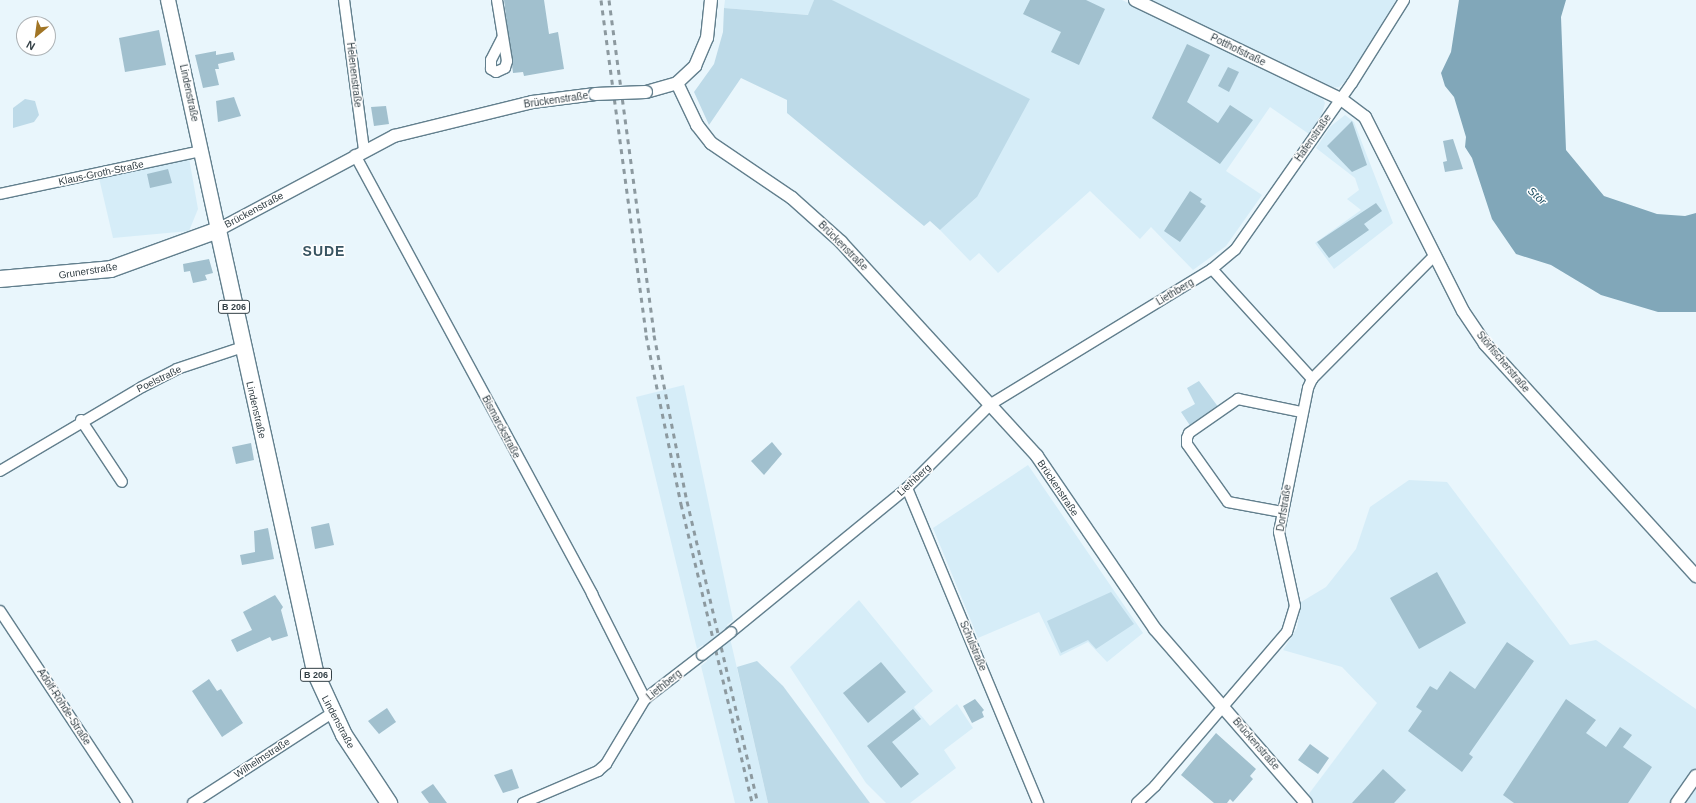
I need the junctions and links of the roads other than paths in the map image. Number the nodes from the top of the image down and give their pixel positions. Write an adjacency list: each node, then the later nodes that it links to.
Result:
1 (168, 0): 10 (main road, Lindenstraße)
2 (344, 0): 11 (street, Helenenstraße)
3 (497, 0): 7 (street)
4 (711, 0): 8 (street)
5 (1135, 0): 9 (street, Potthofstraße)
6 (1404, 0): 9 (street, Hafenstraße)
7 (502, 38)
8 (677, 83): 11 (street, Brückenstraße, bridge); 19 (street, Brückenstraße)
9 (1341, 99): 14 (street, Störfischerstraße); 15 (street, Hafenstraße)
10 (202, 151): 12 (street, Klaus-Groth-Straße); 13 (main road, Lindenstraße)
11 (359, 153): 13 (street, Brückenstraße); 28 (street, Bismarckstraße)
12 (0, 194)
13 (218, 230): 16 (main road, Grunerstraße); 17 (main road, Lindenstraße / B 206)
14 (1435, 255): 18 (street, Dorfstraße); 26 (street, Störfischerstraße)
15 (1212, 269): 18 (street); 19 (street, Liethberg)
16 (0, 279)
17 (242, 347): 21 (street, Poelstraße); 30 (main road, Lindenstraße / B 206)
18 (1312, 379): 20 (street, Dorfstraße)
19 (991, 404): 24 (street, Liethberg); 29 (street, Brückenstraße)
20 (1301, 412): 25 (street, Dorfstraße); 25 (street)
21 (81, 420): 22 (street, Poelstraße); 23 (street)
22 (0, 471)
23 (122, 482)
24 (907, 488): 28 (street, Liethberg, bridge); 36 (street, Schulstraße)
25 (1282, 512): 29 (street, Dorfstraße)
26 (1696, 576)
27 (0, 610): 32 (street, Adolf-Rohde-Straße)
28 (645, 699): 35 (street, Liethberg)
29 (1223, 707): 37 (street, Dorfstraße); 38 (street, Brückenstraße)
30 (332, 713): 33 (street, Wilhelmstraße); 34 (main road, Lindenstraße / B 206)
31 (1696, 776): 39 (street)
32 (127, 803)
33 (193, 803)
34 (389, 803)
35 (523, 803)
36 (1038, 803)
37 (1137, 803)
38 (1306, 803)
39 (1677, 803)

